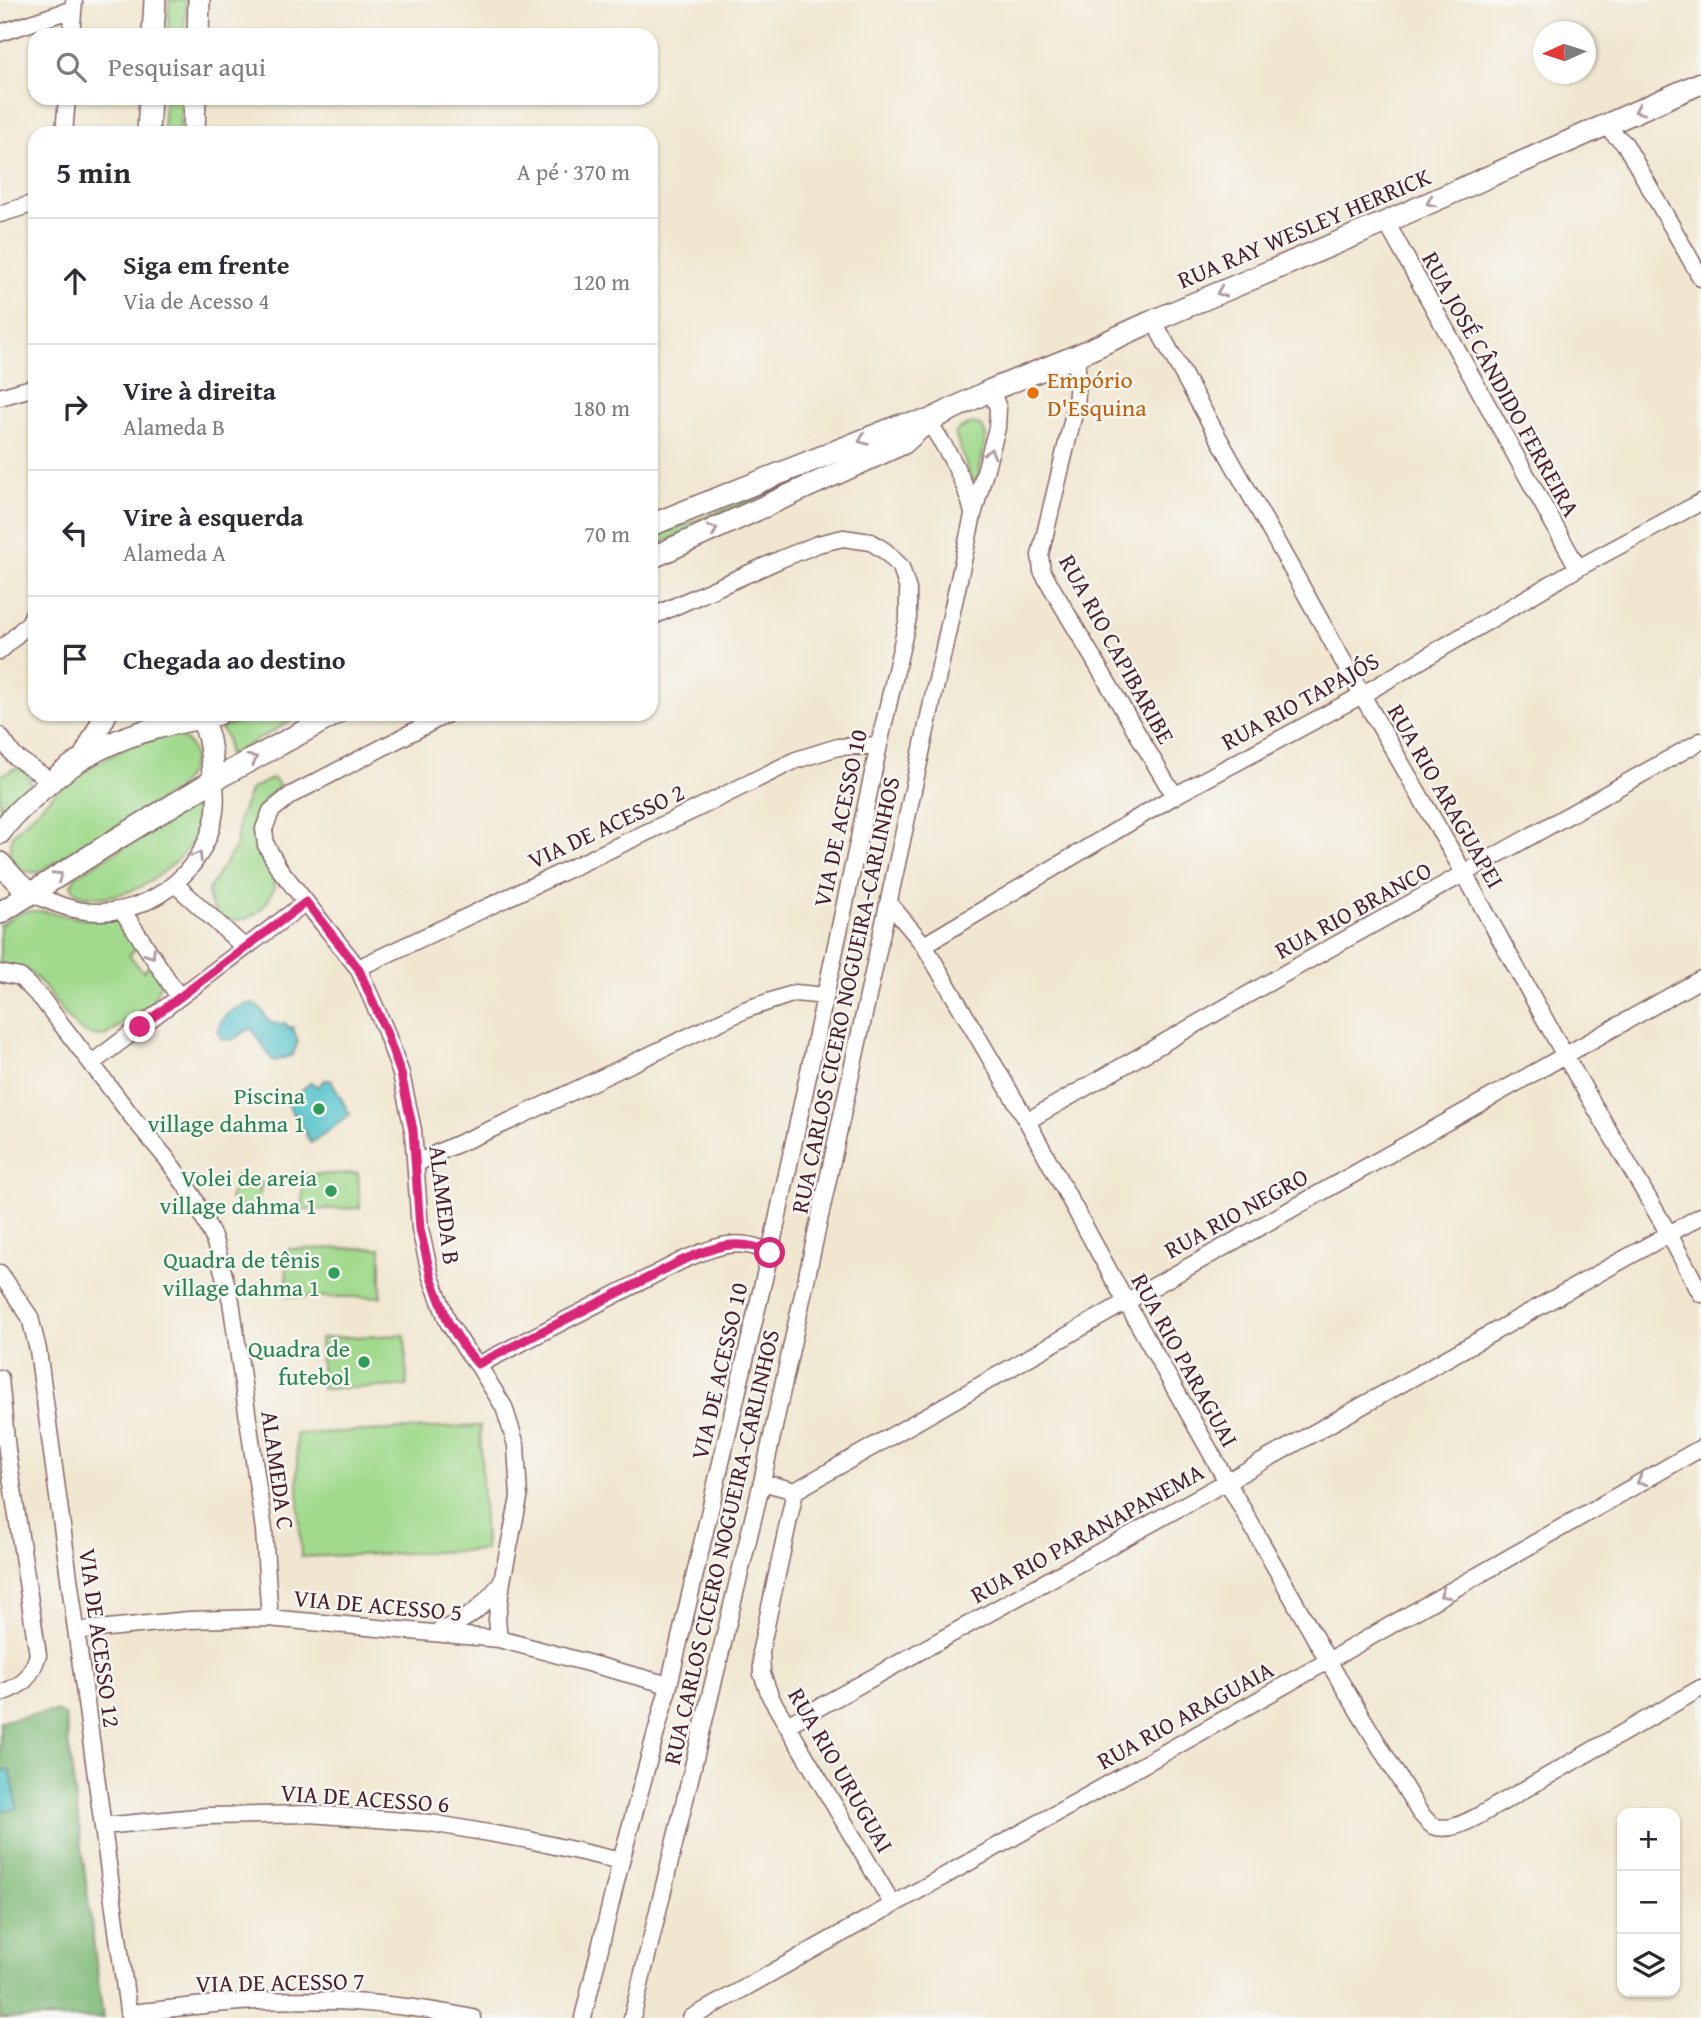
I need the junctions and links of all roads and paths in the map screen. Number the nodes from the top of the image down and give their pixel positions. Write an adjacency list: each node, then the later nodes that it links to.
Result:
1 (155, 0): 5 (street)
2 (199, 0): 6 (street)
3 (74, 5): 4 (street); 7 (street)
4 (72, 28)
5 (153, 28)
6 (198, 28)
7 (0, 33)
8 (1701, 83): 12 (street, RUA RAY WESLEY HERRICK, one-way to 12)
9 (66, 105): 13 (street)
10 (150, 105): 14 (street)
11 (195, 105): 15 (street)
12 (1604, 125): 18 (street, RUA RAY WESLEY HERRICK, one-way to 18); 19 (street)
13 (65, 126)
14 (148, 126)
15 (194, 126)
16 (28, 205): 17 (street)
17 (0, 214)
18 (1386, 222): 20 (street, RUA RAY WESLEY HERRICK, one-way to 20); 30 (street, RUA JOSÉ CÂNDIDO FERREIRA)
19 (1701, 278)
20 (1155, 320): 21 (street, RUA RAY WESLEY HERRICK); 34 (street, RUA RIO ARAGUAPEI)
21 (1076, 356): 23 (street, RUA RAY WESLEY HERRICK); 47 (street, RUA RIO CAPIBARIBE)
22 (28, 389): 24 (street)
23 (991, 390): 25 (street, RUA RAY WESLEY HERRICK); 27 (street, RUA CARLOS CICERO NOGUEIRA-CARLINHOS, one-way to 23)
24 (0, 397)
25 (928, 421): 27 (street); 28 (street, RUA RAY WESLEY HERRICK, one-way to 28); 29 (street, RUA RAY WESLEY HERRICK, one-way to 25)
26 (1701, 502): 30 (street, RUA RIO TAPAJÓS)
27 (973, 515): 54 (street, RUA CARLOS CICERO NOGUEIRA-CARLINHOS)
28 (658, 522)
29 (658, 555)
30 (1578, 568): 34 (street, RUA RIO TAPAJÓS)
31 (658, 614): 42 (street, VIA DE ACESSO 10)
32 (28, 622): 33 (street)
33 (0, 651)
34 (1362, 695): 47 (street, RUA RIO TAPAJÓS); 50 (street, RUA RIO ARAGUAPEI)
35 (102, 721): 43 (street)
36 (185, 721): 43 (street)
37 (205, 721): 45 (street)
38 (323, 721): 45 (street, one-way to 38)
39 (434, 721): 53 (street, ALAMEDA B)
40 (0, 736): 44 (street)
41 (1701, 741): 50 (street, RUA RIO BRANCO)
42 (879, 745): 59 (street, VIA DE ACESSO 2); 62 (street, VIA DE ACESSO 10)
43 (85, 755): 46 (street)
44 (7, 760): 46 (street)
45 (214, 780): 51 (street, one-way to 45); 52 (street, one-way to 45)
46 (51, 781): 48 (street)
47 (1176, 795): 57 (street, RUA RIO TAPAJÓS)
48 (0, 832)
49 (0, 863): 52 (street)
50 (1465, 874): 64 (street, RUA RIO ARAGUAPEI); 66 (street, RUA RIO BRANCO)
51 (175, 884): 55 (street); 58 (street)
52 (31, 893): 55 (street); 56 (street)
53 (306, 902): 58 (street); 59 (street, ALAMEDA B)
54 (889, 903): 57 (street, RUA RIO PARAGUAI); 79 (street, RUA CARLOS CICERO NOGUEIRA-CARLINHOS)
55 (122, 910): 63 (street, one-way to 63)
56 (0, 912)
57 (924, 945): 66 (street, RUA RIO PARAGUAI)
58 (245, 948): 63 (street)
59 (358, 968): 67 (street, ALAMEDA B)
60 (0, 974): 65 (street, ALAMEDA C)
61 (1701, 979): 64 (street, RUA RIO NEGRO)
62 (826, 996): 67 (street); 70 (street, VIA DE ACESSO 10)
63 (179, 997): 65 (street)
64 (1564, 1054): 69 (street, RUA RIO ARAGUAPEI); 73 (street, RUA RIO NEGRO)
65 (92, 1063): 82 (street, ALAMEDA C)
66 (1027, 1121): 73 (street, RUA RIO PARAGUAI)
67 (415, 1164): 74 (street, ALAMEDA B)
68 (1701, 1216): 69 (street, RUA RIO PARANAPANEMA)
69 (1669, 1234): 72 (street, RUA RIO ARAGUAPEI); 78 (street, RUA RIO PARANAPANEMA)
70 (770, 1253): 74 (street); 87 (street, VIA DE ACESSO 10)
71 (0, 1273): 83 (street, VIA DE ACESSO 12)
72 (1701, 1294)
73 (1126, 1302): 78 (street, RUA RIO PARAGUAI); 80 (street, RUA RIO NEGRO)
74 (478, 1364): 81 (street, ALAMEDA B)
75 (0, 1378): 77 (street)
76 (1701, 1448): 86 (street, RUA RIO ARAGUAIA, one-way to 86)
77 (4, 1450): 89 (street)
78 (1227, 1481): 86 (street, RUA RIO PARAGUAI); 90 (street, RUA RIO PARANAPANEMA)
79 (762, 1482): 80 (street); 97 (street, RUA CARLOS CICERO NOGUEIRA-CARLINHOS)
80 (795, 1491): 90 (street, RUA RIO URUGUAI)
81 (502, 1581): 84 (street, ALAMEDA B); 85 (street, ALAMEDA B)
82 (268, 1618): 83 (street, VIA DE ACESSO 5); 84 (street, VIA DE ACESSO 5)
83 (77, 1631): 91 (street, VIA DE ACESSO 12)
84 (432, 1634): 85 (street, VIA DE ACESSO 5)
85 (499, 1639): 87 (street, VIA DE ACESSO 5)
86 (1328, 1661): 88 (street, RUA RIO PARAGUAI); 93 (street, RUA RIO ARAGUAIA)
87 (668, 1685): 92 (street, VIA DE ACESSO 10)
88 (1701, 1688)
89 (0, 1693)
90 (787, 1725): 93 (street, RUA RIO URUGUAI)
91 (103, 1826): 92 (street, VIA DE ACESSO 6); 94 (street, VIA DE ACESSO 12)
92 (621, 1861): 96 (street, VIA DE ACESSO 10)
93 (893, 1905): 98 (street, RUA RIO ARAGUAIA)
94 (129, 2015): 95 (street, VIA DE ACESSO 7)
95 (473, 2018)
96 (583, 2018)
97 (632, 2018)
98 (691, 2018)

